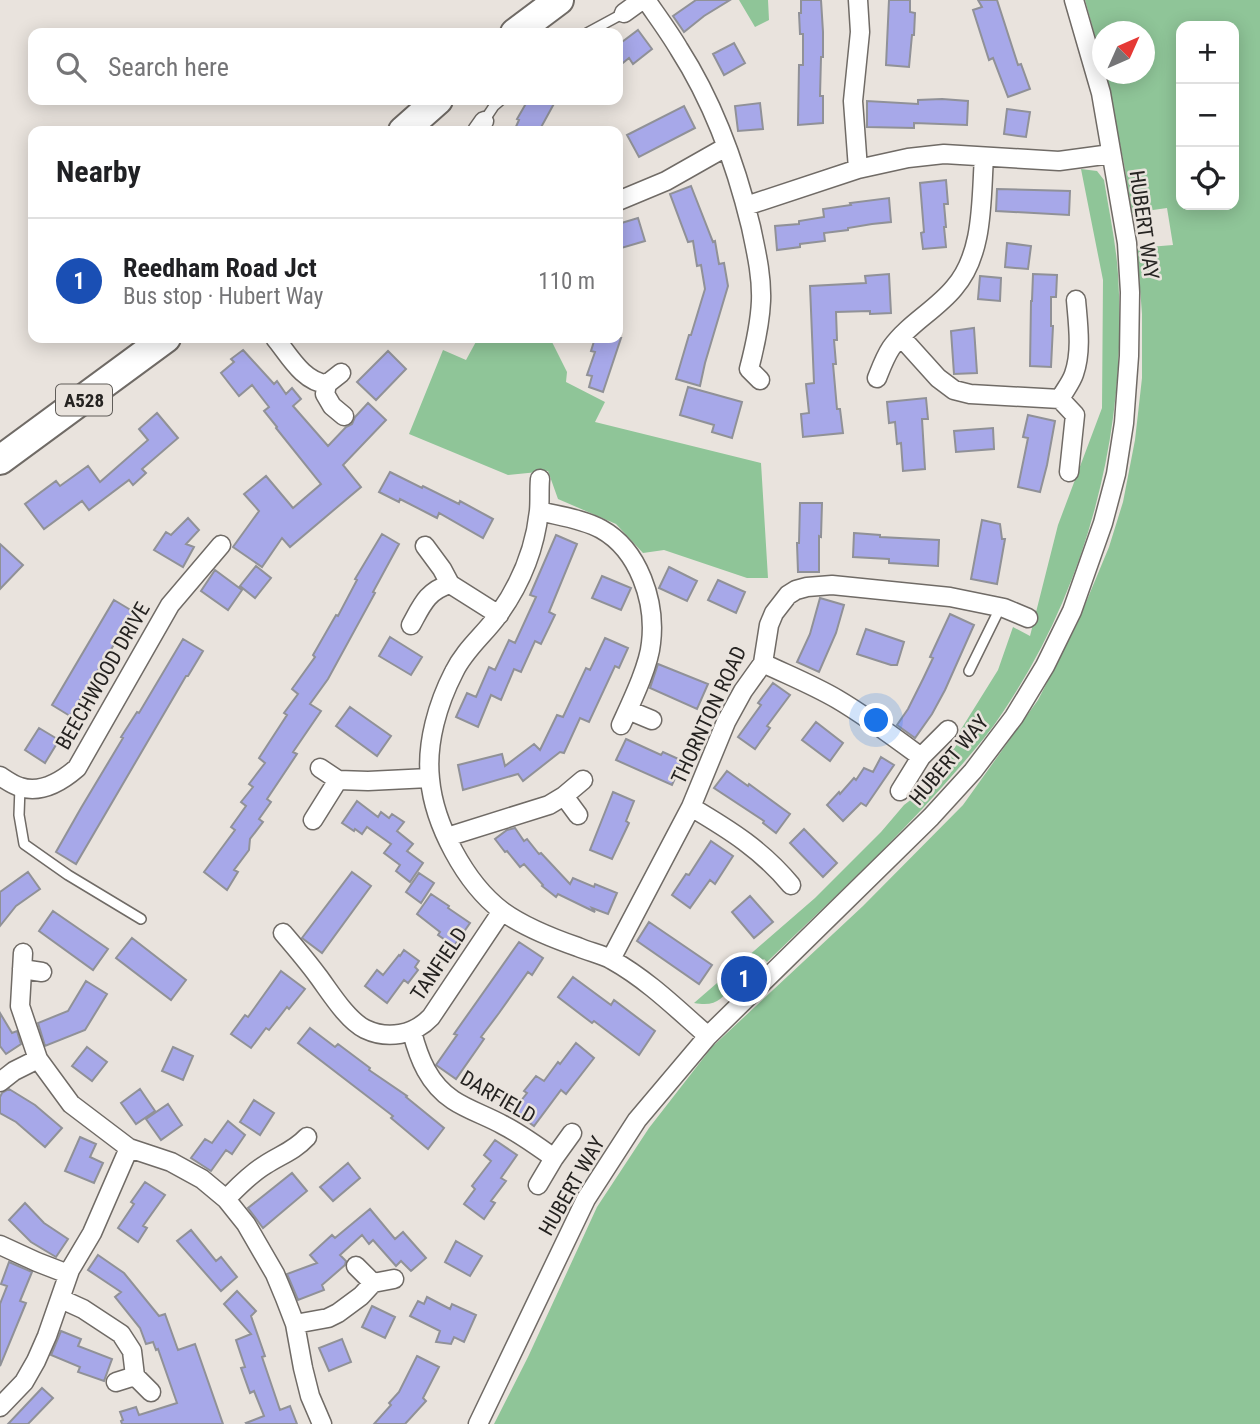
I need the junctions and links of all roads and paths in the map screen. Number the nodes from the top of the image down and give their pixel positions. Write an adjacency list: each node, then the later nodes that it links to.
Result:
1 (559, 0): 6 (main road)
2 (644, 0): 5 (street); 12 (street)
3 (858, 0): 15 (street)
4 (1074, 0): 13 (street, HUBERT WAY)
5 (624, 13): 7 (lane)
6 (522, 28)
7 (596, 28)
8 (432, 105): 10 (main road)
9 (495, 105): 11 (lane)
10 (409, 126)
11 (481, 126)
12 (726, 147): 16 (street); 17 (street)
13 (1111, 154): 14 (street); 63 (street, HUBERT WAY)
14 (984, 157): 15 (street); 19 (street)
15 (858, 169): 17 (street)
16 (623, 199)
17 (746, 206): 24 (street)
18 (1076, 300): 26 (street)
19 (901, 337): 23 (street); 26 (street)
20 (159, 343): 28 (main road, A528)
21 (279, 343): 25 (street)
22 (341, 373): 25 (street)
23 (877, 378)
24 (760, 380)
25 (327, 384): 27 (street)
26 (1060, 399): 29 (street)
27 (344, 416)
28 (0, 460)
29 (1069, 472)
30 (540, 480): 31 (street)
31 (539, 511): 36 (street); 41 (street)
32 (221, 545): 49 (street, BEECHWOOD DRIVE)
33 (425, 545): 34 (street)
34 (450, 584): 36 (street); 38 (street)
35 (1000, 608): 37 (street, THORNTON ROAD); 39 (street, THORNTON ROAD); 40 (lane)
36 (499, 615): 46 (street)
37 (1028, 618)
38 (411, 625)
39 (763, 663): 43 (street); 52 (street, THORNTON ROAD)
40 (969, 671)
41 (652, 720)
42 (948, 730): 43 (street)
43 (921, 757): 50 (street)
44 (320, 768): 47 (street)
45 (0, 776): 49 (street)
46 (429, 779): 47 (street); 55 (street)
47 (338, 780): 54 (street)
48 (583, 780): 51 (street)
49 (20, 788): 58 (lane)
50 (900, 791)
51 (564, 796): 53 (street); 55 (street)
52 (691, 807): 56 (street); 60 (street, THORNTON ROAD)
53 (578, 815)
54 (313, 820)
55 (447, 838): 57 (street)
56 (792, 885)
57 (502, 911): 60 (street); 62 (street, TANFIELD)
58 (141, 919)
59 (283, 933): 62 (street, TANFIELD)
60 (611, 959): 63 (street)
61 (42, 972): 64 (street)
62 (412, 1032): 69 (street, DARFIELD)
63 (708, 1036): 84 (street, HUBERT WAY)
64 (38, 1059): 65 (street); 67 (street)
65 (0, 1082)
66 (572, 1133): 69 (street)
67 (129, 1148): 71 (street); 74 (street)
68 (303, 1149): 71 (street)
69 (554, 1157): 70 (street)
70 (538, 1185)
71 (226, 1199): 78 (street)
72 (0, 1245): 74 (street)
73 (356, 1266): 76 (street)
74 (68, 1274): 77 (street)
75 (394, 1279): 76 (street)
76 (373, 1283): 78 (street)
77 (61, 1299): 79 (street); 82 (street)
78 (295, 1324): 83 (street)
79 (135, 1376): 80 (street); 81 (street)
80 (116, 1382)
81 (151, 1391)
82 (0, 1407)
83 (322, 1424)
84 (478, 1424)

